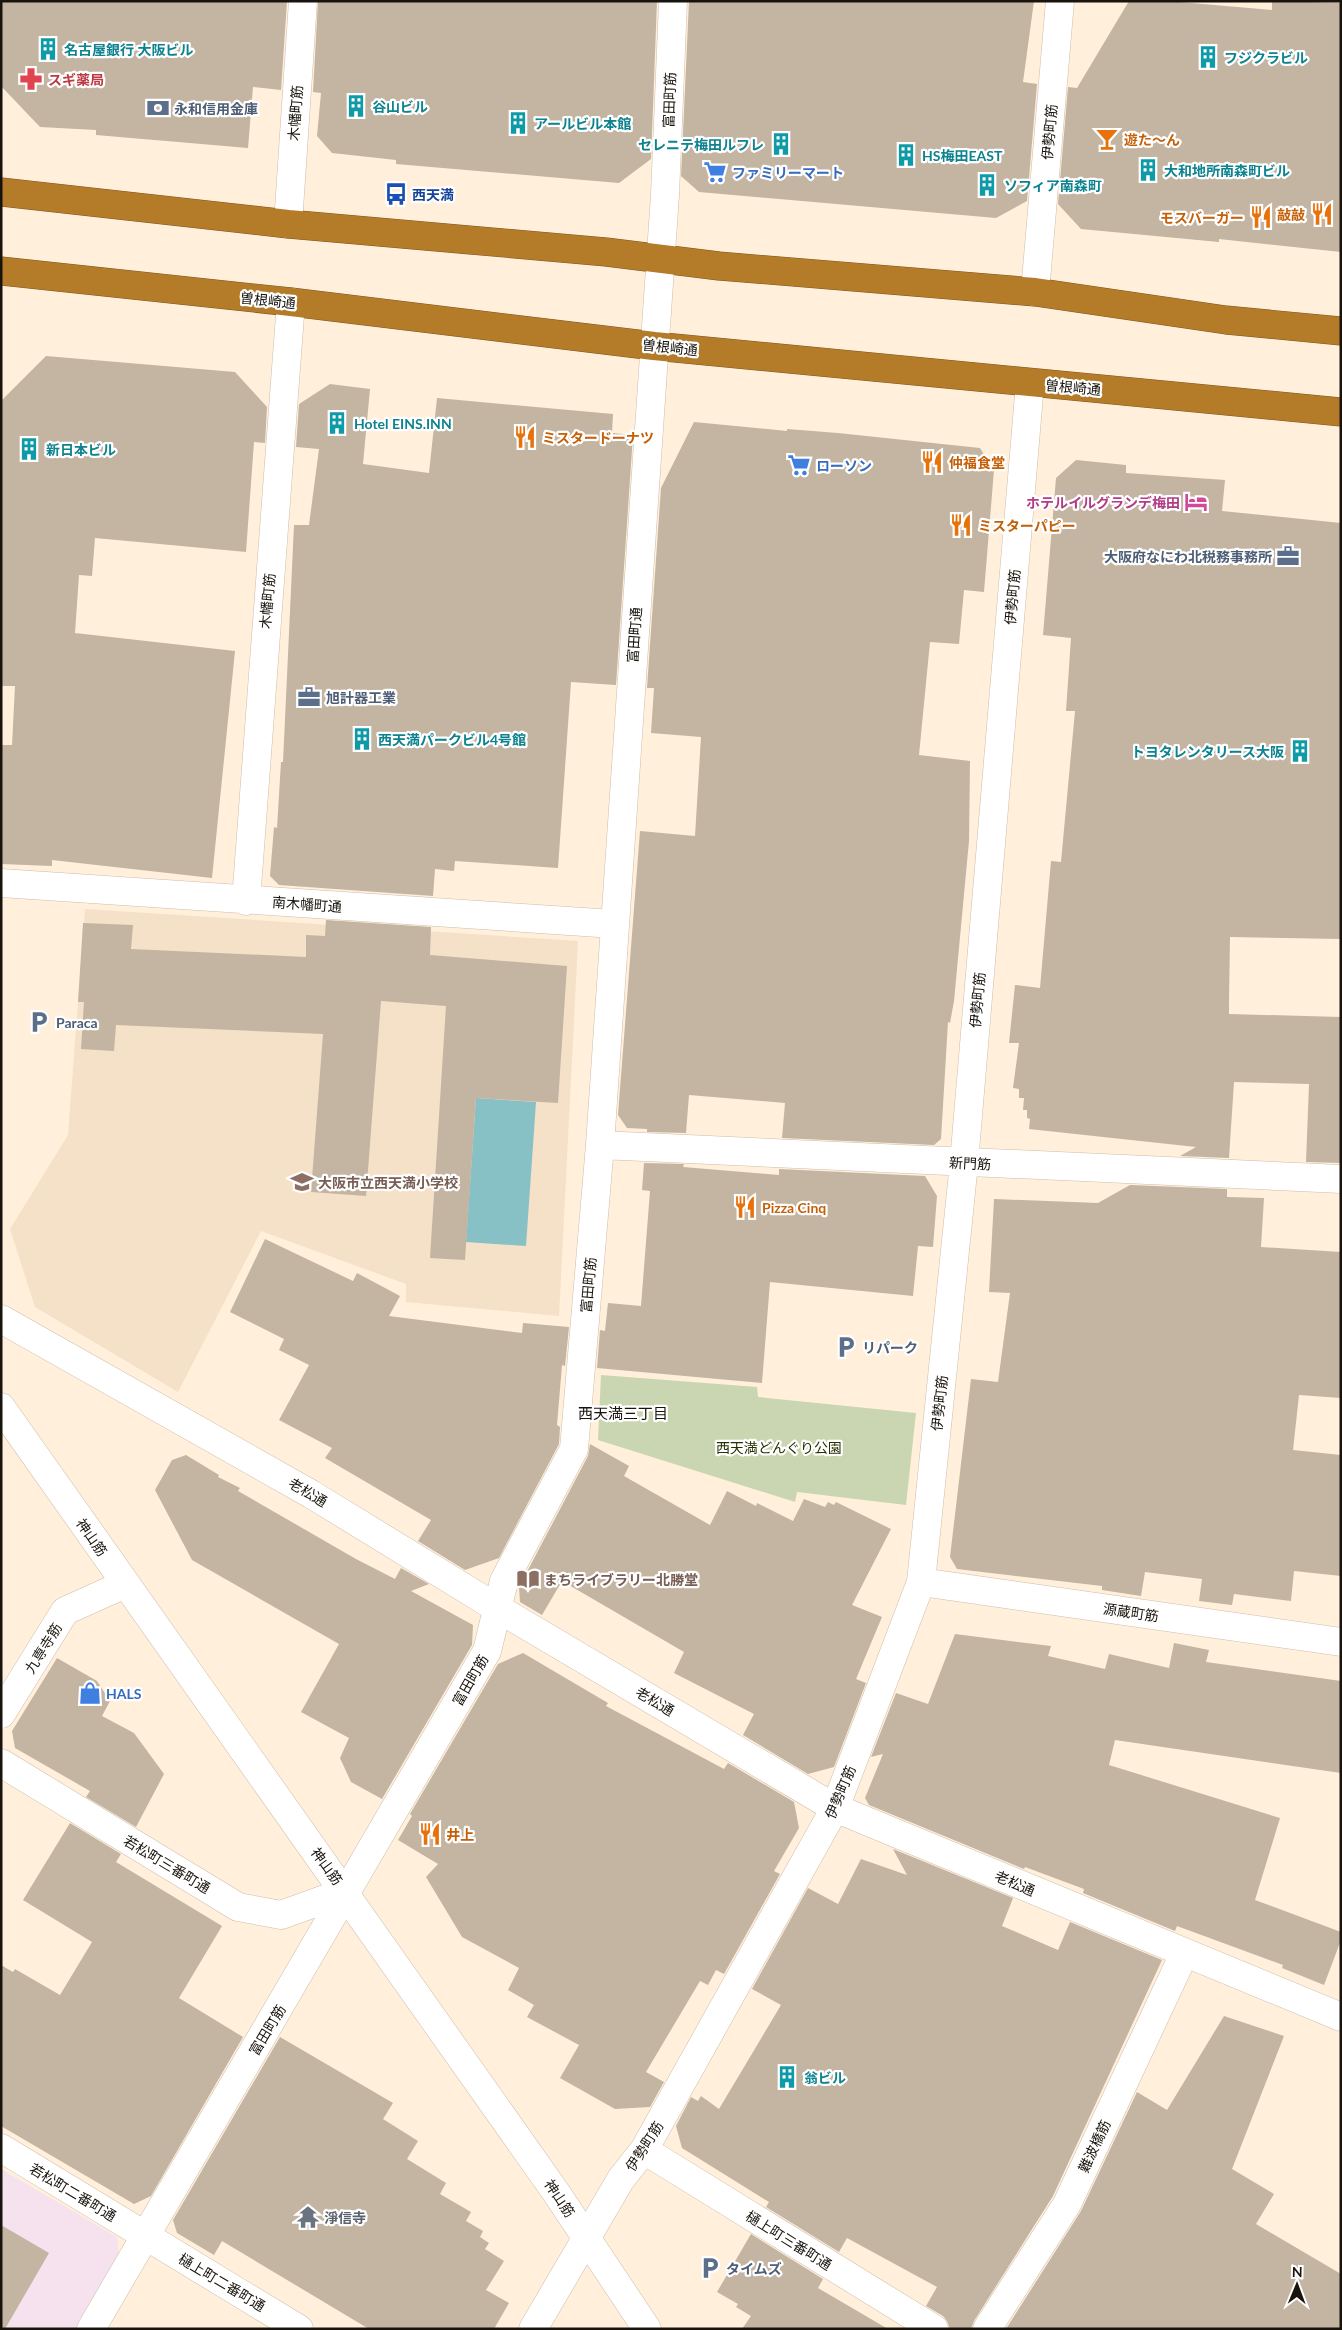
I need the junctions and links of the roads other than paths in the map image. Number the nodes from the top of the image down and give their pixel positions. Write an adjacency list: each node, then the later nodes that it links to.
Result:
1 (303, 1): 5 (street, 木幡町筋)
2 (673, 1): 6 (street, 富田町筋)
3 (1060, 1): 8 (street, 伊勢町筋)
4 (1, 192): 5 (highway)
5 (288, 224): 6 (highway)
6 (660, 258): 8 (highway); 11 (street, 富田町筋)
7 (1, 271): 9 (highway, 曽根崎通)
8 (1035, 292): 10 (highway)
9 (291, 302): 11 (highway, 曽根崎通); 15 (street, 木幡町筋)
10 (1341, 331)
11 (654, 346): 12 (highway, 曽根崎通); 16 (street, 富田町通)
12 (1030, 383): 13 (highway, 曽根崎通); 18 (street, 伊勢町筋)
13 (1341, 412)
14 (1, 882): 15 (street, 南木幡町通)
15 (246, 901): 16 (street, 南木幡町通)
16 (614, 924): 17 (street, 富田町筋)
17 (600, 1145): 18 (street, 新門筋); 24 (street, 富田町筋)
18 (964, 1163): 19 (street, 新門筋); 22 (street, 伊勢町筋)
19 (1341, 1179)
20 (1, 1318): 24 (street, 老松通)
21 (1, 1407): 23 (street, 神山筋)
22 (921, 1582): 25 (street, 源蔵町筋); 28 (street, 伊勢町筋)
23 (125, 1584): 26 (street, 九専寺筋); 29 (street, 神山筋)
24 (497, 1608): 28 (street, 老松通); 29 (street, 富田町筋)
25 (1341, 1642)
26 (1, 1714)
27 (1, 1763): 29 (street, 若松町三番町通)
28 (835, 1808): 30 (street, 老松通); 33 (street, 伊勢町筋)
29 (345, 1892): 34 (street, 富田町筋); 35 (street, 神山筋)
30 (1184, 1954): 31 (street, 老松通); 41 (street, 難波橋筋)
31 (1341, 2018)
32 (1, 2148): 34 (street, 若松町二番町通)
33 (644, 2150): 35 (street, 伊勢町筋); 40 (street, 樋上町三番町通)
34 (145, 2235): 36 (street, 富田町筋); 37 (street, 樋上町二番町通)
35 (587, 2237): 38 (street, 伊勢町筋); 39 (street, 神山筋)
36 (91, 2329)
37 (299, 2329)
38 (533, 2329)
39 (647, 2329)
40 (934, 2329)
41 (987, 2329)

